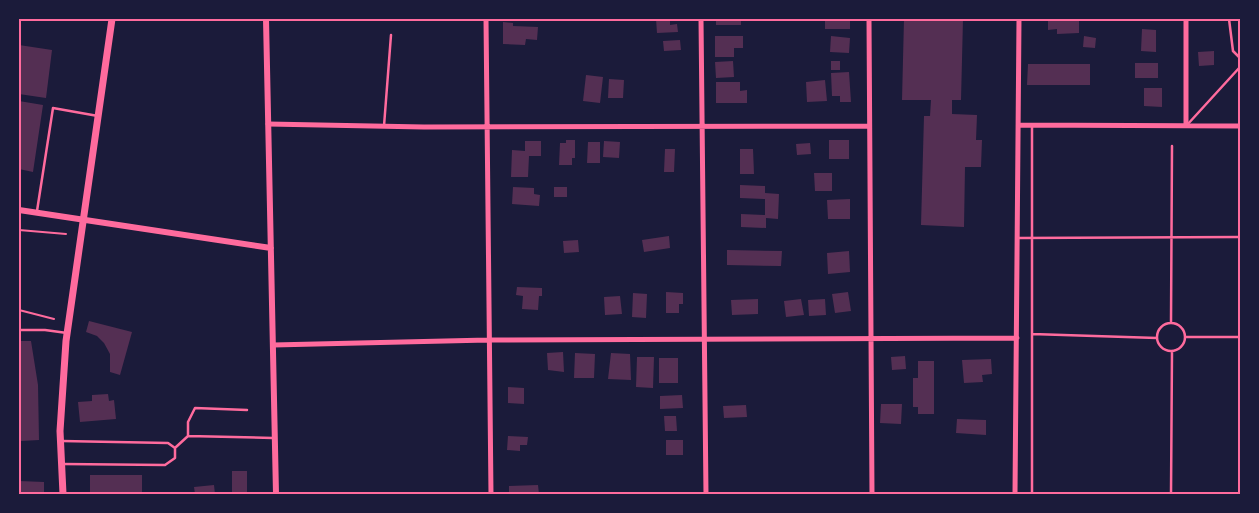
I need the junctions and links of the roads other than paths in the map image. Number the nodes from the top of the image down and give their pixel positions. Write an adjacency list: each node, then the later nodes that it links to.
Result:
1 (112, 19): 12 (main road)
2 (266, 19): 13 (street)
3 (486, 19): 15 (street)
4 (701, 19): 16 (street)
5 (869, 19): 17 (street)
6 (1019, 19): 18 (street)
7 (1186, 19): 20 (street)
8 (1229, 19): 10 (lane)
9 (391, 35): 14 (lane)
10 (1240, 58)
11 (1240, 67): 20 (lane)
12 (98, 116): 24 (lane); 25 (main road)
13 (268, 124): 14 (street); 30 (street)
14 (384, 126): 15 (street)
15 (487, 126): 16 (street); 39 (street)
16 (702, 126): 17 (street); 40 (street)
17 (869, 126): 41 (street)
18 (1019, 126): 19 (street); 28 (street)
19 (1032, 126): 20 (street); 29 (lane)
20 (1186, 126): 21 (street)
21 (1240, 126)
22 (1172, 146): 26 (lane)
23 (19, 210): 24 (street)
24 (37, 212): 25 (street)
25 (84, 219): 30 (street); 33 (main road)
26 (1172, 237): 27 (lane); 29 (lane); 31 (lane)
27 (1240, 237)
28 (1018, 238): 29 (lane); 37 (street)
29 (1032, 238): 34 (lane)
30 (271, 248): 42 (street)
31 (1171, 323): 35 (lane); 38 (lane)
32 (19, 330): 33 (lane)
33 (68, 333): 47 (main road)
34 (1032, 334): 38 (lane); 56 (lane)
35 (1185, 337): 36 (lane); 43 (lane)
36 (1240, 337)
37 (1017, 338): 41 (street); 55 (street)
38 (1157, 338): 43 (lane)
39 (488, 340): 40 (street); 42 (street); 52 (street)
40 (706, 340): 41 (street); 53 (street)
41 (871, 340): 54 (street)
42 (273, 345): 46 (street)
43 (1172, 351): 57 (lane)
44 (247, 410): 45 (lane)
45 (188, 436): 46 (lane); 48 (lane)
46 (275, 438): 51 (street)
47 (61, 441): 48 (lane); 49 (main road)
48 (175, 448): 49 (lane)
49 (62, 464): 50 (main road)
50 (63, 494)
51 (276, 494)
52 (491, 494)
53 (706, 494)
54 (872, 494)
55 (1015, 494)
56 (1032, 494)
57 (1172, 494)

